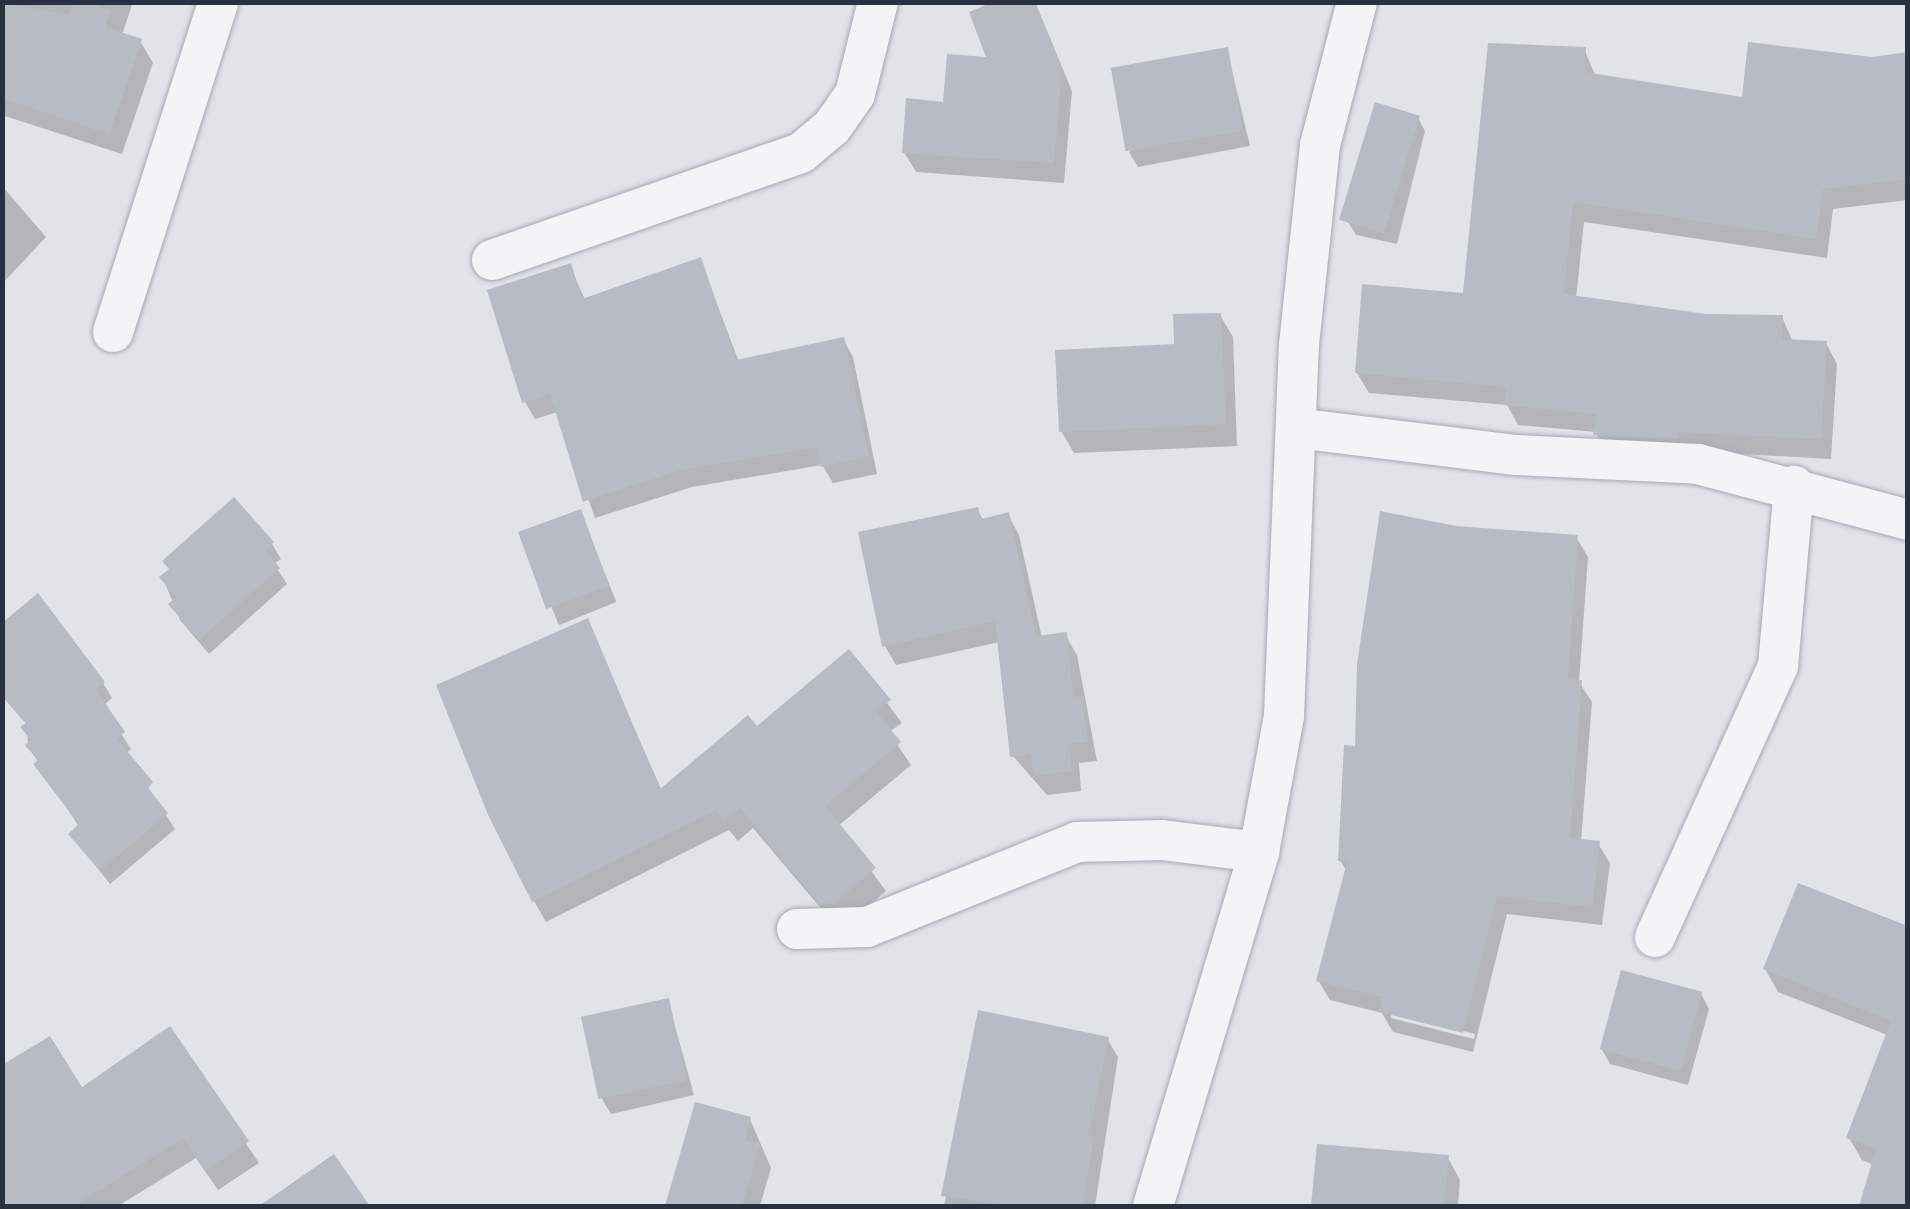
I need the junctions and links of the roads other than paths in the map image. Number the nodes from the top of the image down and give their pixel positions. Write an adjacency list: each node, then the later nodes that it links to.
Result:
1 (218, 2): 5 (street)
2 (878, 2): 4 (street)
3 (1356, 2): 6 (street)
4 (492, 260)
5 (113, 332)
6 (1296, 428): 7 (street); 9 (street)
7 (1794, 486): 8 (street); 11 (street)
8 (1908, 520)
9 (1259, 852): 10 (street); 12 (street)
10 (797, 929)
11 (1655, 937)
12 (1152, 1206)

